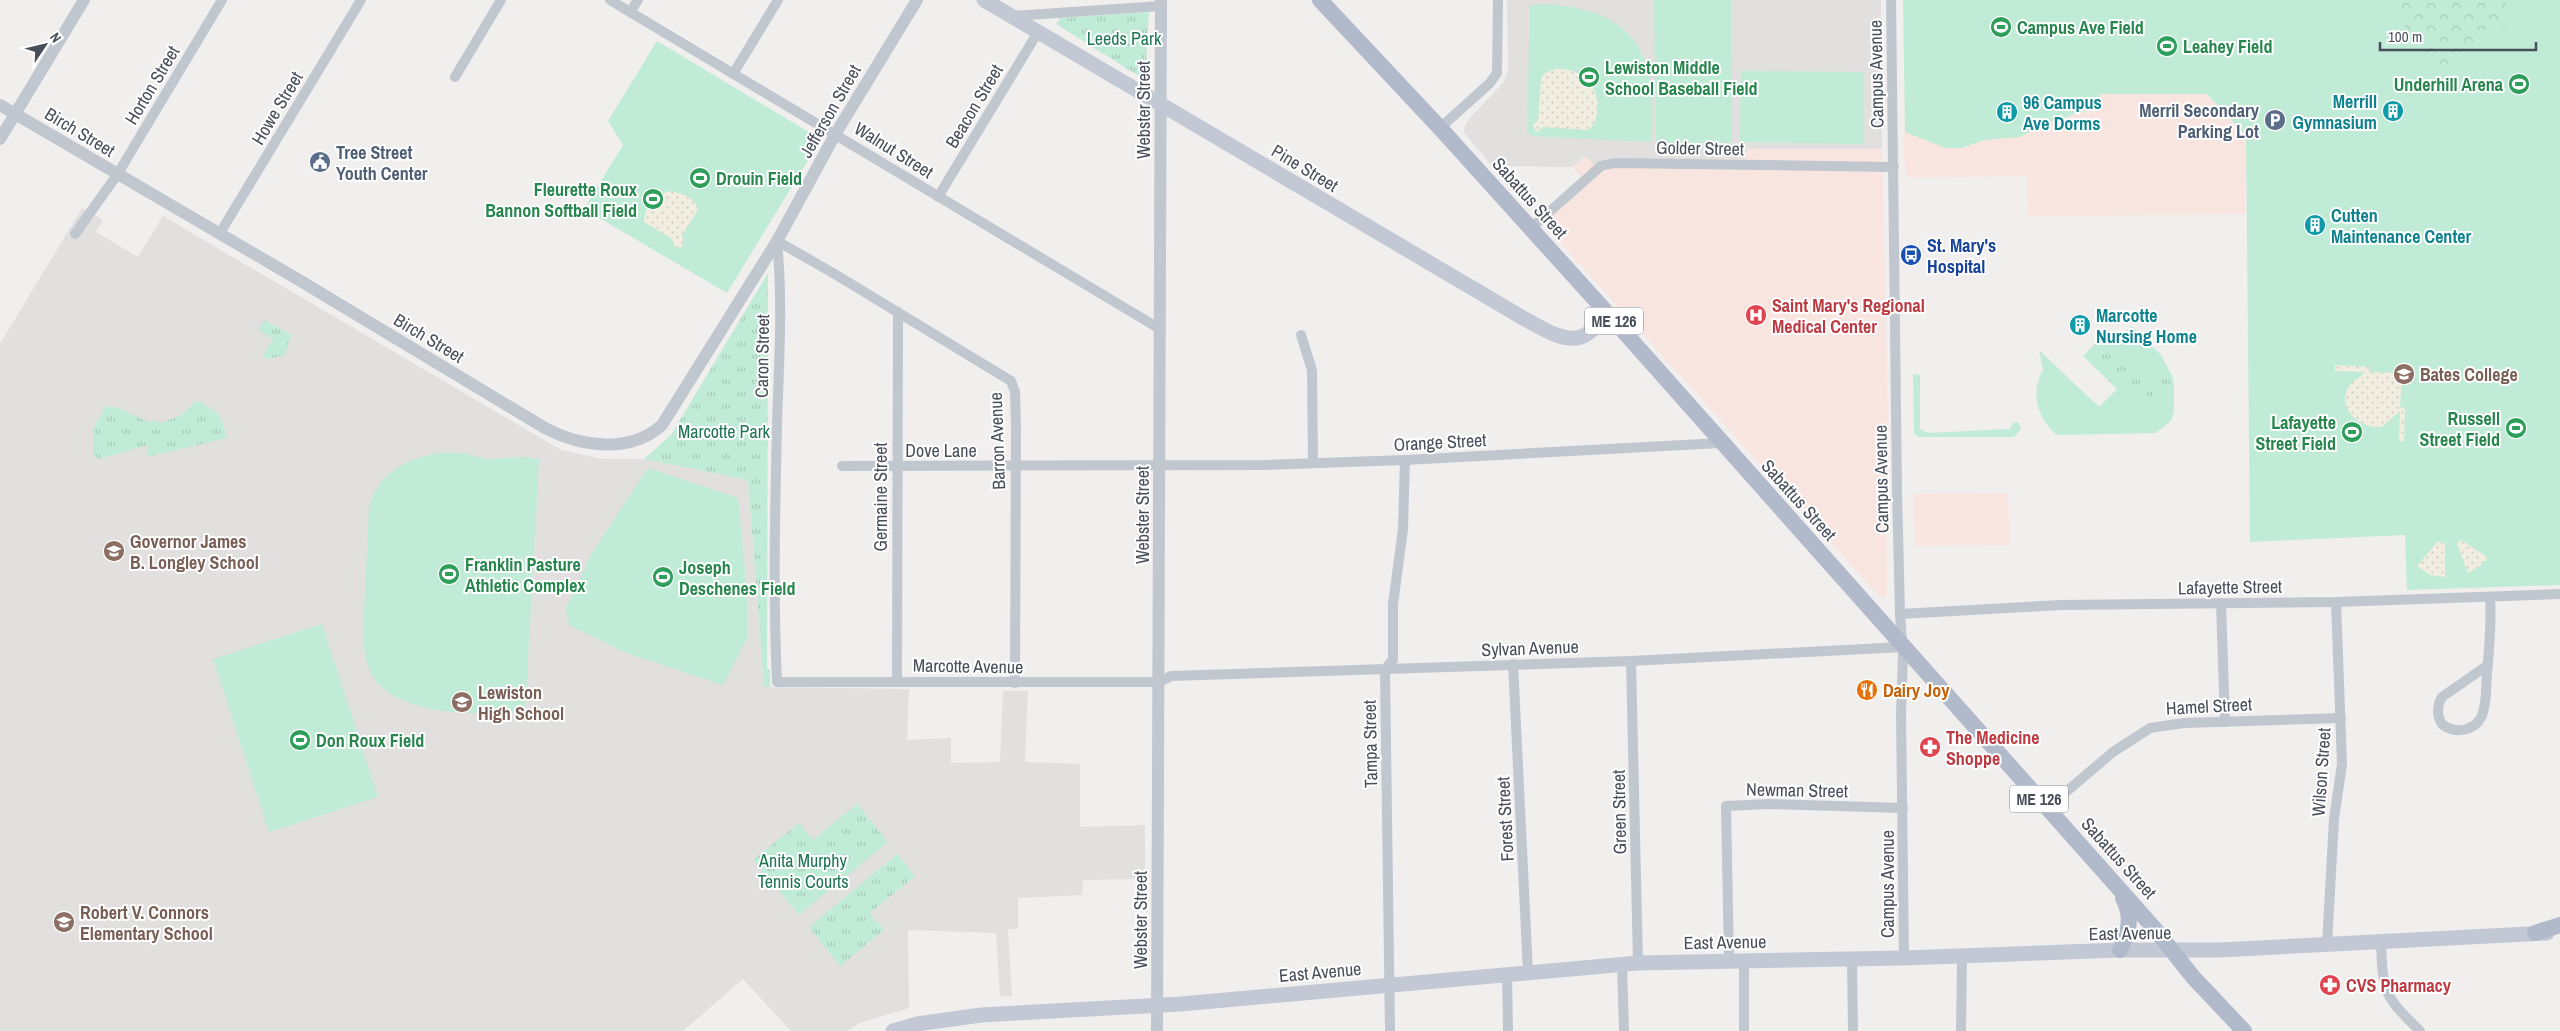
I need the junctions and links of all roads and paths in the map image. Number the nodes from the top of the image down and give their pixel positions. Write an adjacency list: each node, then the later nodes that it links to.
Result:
1 (84, 0): 21 (street)
2 (222, 0): 26 (street, Horton Street)
3 (361, 0): 29 (street, Howe Street)
4 (501, 0): 18 (street)
5 (610, 0): 14 (street, Walnut Street)
6 (638, 0): 14 (street)
7 (778, 0): 17 (street)
8 (917, 0): 23 (street, Jefferson Street)
9 (984, 0): 15 (main road, Pine Street)
10 (1498, 0): 22 (street)
11 (1891, 0): 25 (street, Campus Avenue)
12 (1322, 1): 22 (main road, Sabattus Street / ME 126)
13 (1161, 3): 15 (street); 20 (street, Webster Street)
14 (630, 12): 17 (street, Walnut Street)
15 (1011, 16): 16 (main road, Pine Street)
16 (1038, 32): 20 (main road, Pine Street); 27 (street, Beacon Street)
17 (733, 74): 23 (street, Walnut Street)
18 (455, 77)
19 (0, 105): 21 (street, Birch Street)
20 (1161, 105): 33 (main road, Pine Street); 34 (street, Webster Street)
21 (15, 114): 24 (street); 26 (street, Birch Street)
22 (1440, 128): 28 (main road, Sabattus Street / ME 126)
23 (836, 133): 27 (street, Walnut Street); 31 (street, Jefferson Street)
24 (0, 139)
25 (1894, 167): 28 (street, Golder Street); 47 (street, Campus Avenue)
26 (117, 174): 29 (street, Birch Street); 30 (street, Horton Street)
27 (938, 197): 34 (street, Walnut Street)
28 (1530, 229): 33 (main road, Sabattus Street / ME 126)
29 (220, 233): 31 (street, Birch Street)
30 (75, 234)
31 (777, 241): 32 (street, Barron Avenue); 54 (street, Caron Street)
32 (898, 312): 40 (street, Germaine Street); 41 (street, Barron Avenue)
33 (1609, 315): 36 (main road, Sabattus Street / ME 126)
34 (1160, 330): 42 (street, Webster Street)
35 (1301, 335): 38 (street)
36 (1721, 443): 37 (street, Orange Street); 48 (main road, Sabattus Street / ME 126)
37 (1405, 460): 38 (street, Orange Street); 52 (street, Tampa Street)
38 (1313, 463): 42 (street, Orange Street)
39 (842, 466): 40 (street, Dove Lane)
40 (896, 466): 41 (street, Dove Lane); 53 (street, Germaine Street)
41 (1015, 466): 42 (street, Dove Lane); 56 (street, Barron Avenue)
42 (1160, 466): 55 (street, Webster Street)
43 (2560, 594): 44 (street, Lafayette Street)
44 (2490, 597): 45 (street, Lafayette Street); 51 (street)
45 (2336, 602): 46 (street, Lafayette Street); 57 (street, Wilson Street)
46 (2222, 603): 47 (street, Lafayette Street); 58 (street)
47 (1900, 614): 48 (street, Campus Avenue)
48 (1903, 647): 49 (street, Sylvan Avenue); 59 (street, Campus Avenue); 60 (main road, Sabattus Street / ME 126)
49 (1631, 661): 50 (street, Sylvan Avenue); 73 (street, Green Street)
50 (1513, 664): 52 (street, Sylvan Avenue); 74 (street, Forest Street)
51 (2488, 665): 51 (street)
52 (1386, 669): 55 (street, Sylvan Avenue); 76 (street, Tampa Street)
53 (896, 681): 54 (street, Marcotte Avenue); 56 (street, Marcotte Avenue)
54 (777, 682)
55 (1159, 682): 56 (street, Marcotte Avenue); 77 (street, Webster Street)
56 (1014, 683)
57 (2341, 718): 58 (street, Hamel Street); 66 (street, Wilson Street)
58 (2225, 722): 60 (street, Hamel Street)
59 (1903, 808): 71 (street, Campus Avenue); 72 (street, Newman Street)
60 (2047, 808): 61 (main road, Sabattus Street / ME 126)
61 (2119, 889): 67 (main road); 68 (main road, Sabattus Street / ME 126)
62 (2560, 925): 64 (main road)
63 (2560, 932): 64 (main road, East Avenue)
64 (2535, 934): 65 (main road, East Avenue)
65 (2381, 943): 66 (main road, East Avenue); 87 (street)
66 (2327, 944): 68 (main road, East Avenue)
67 (2120, 950): 68 (main road, East Avenue); 69 (main road, East Avenue)
68 (2174, 951): 86 (main road, Sabattus Street / ME 126)
69 (1962, 956): 71 (main road, East Avenue); 85 (street)
70 (1852, 958): 71 (main road, East Avenue); 72 (main road, East Avenue); 84 (street)
71 (1904, 958)
72 (1736, 960): 73 (main road, East Avenue); 83 (street)
73 (1630, 963): 74 (main road, East Avenue); 82 (street, Green Street)
74 (1528, 972): 75 (main road, East Avenue)
75 (1507, 974): 76 (main road, East Avenue); 81 (street)
76 (1390, 984): 77 (main road, East Avenue); 80 (street, Tampa Street)
77 (1157, 1006): 78 (main road, East Avenue); 79 (street, Webster Street)
78 (893, 1031)
79 (1157, 1031)
80 (1390, 1031)
81 (1508, 1031)
82 (1624, 1031)
83 (1744, 1031)
84 (1853, 1031)
85 (1961, 1031)
86 (2244, 1031)
87 (2420, 1031)

